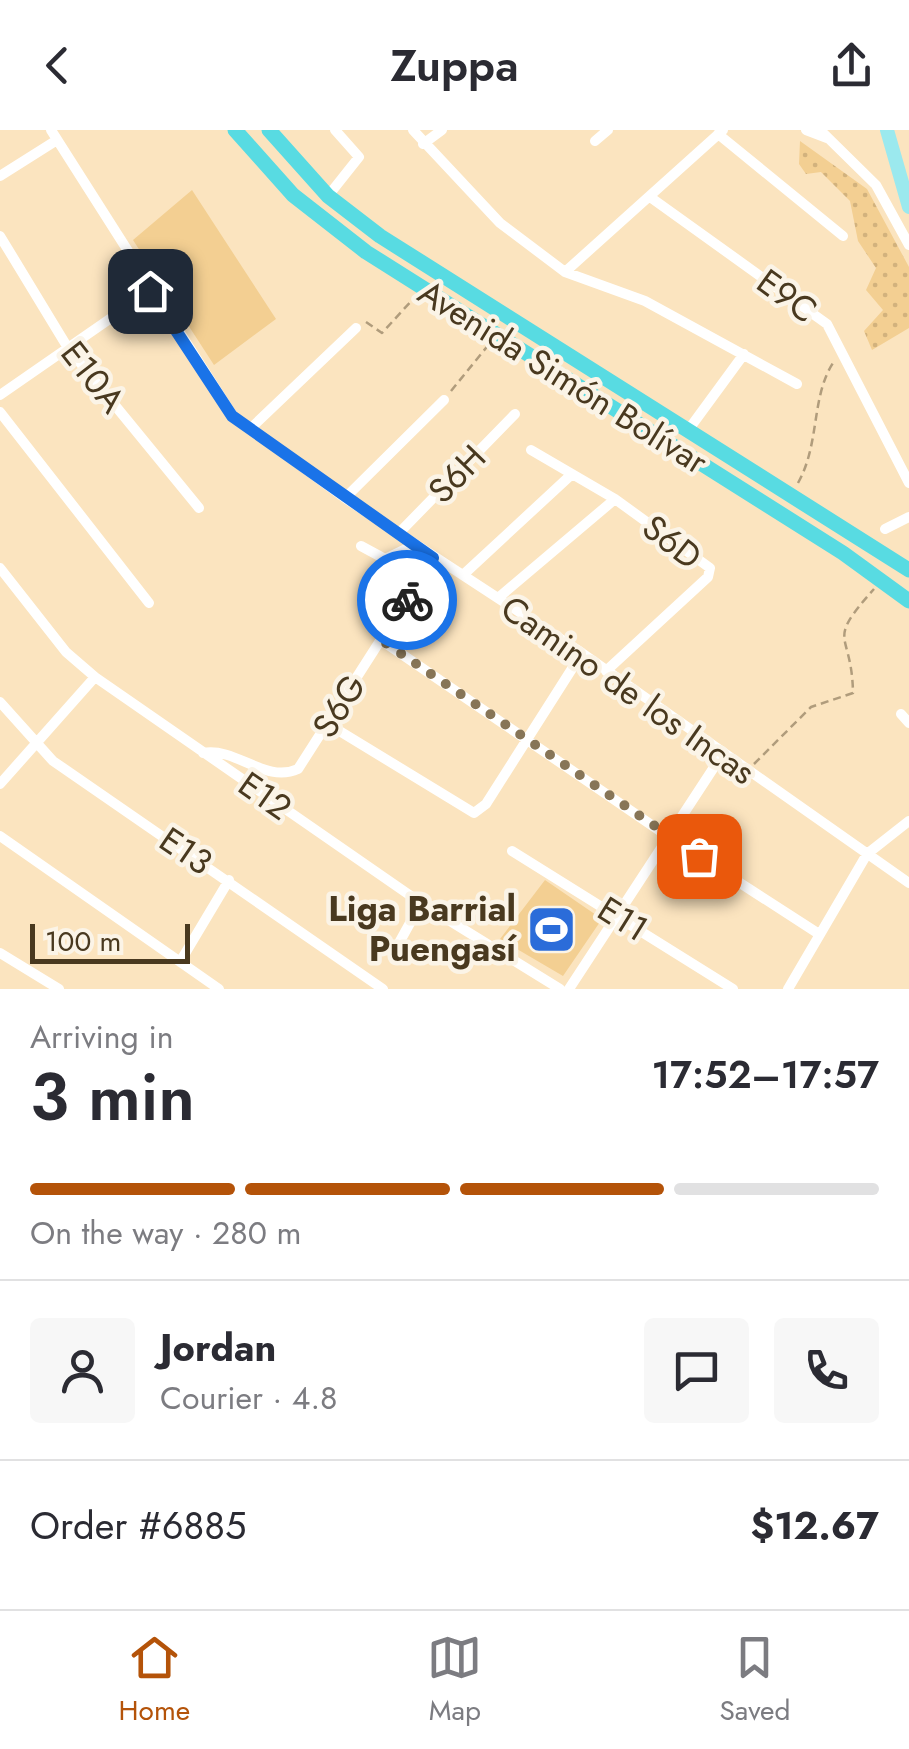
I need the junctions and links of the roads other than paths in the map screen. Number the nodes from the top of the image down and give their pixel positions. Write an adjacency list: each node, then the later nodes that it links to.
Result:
1 (236, 130): 51 (highway, Avenida Simón Bolívar)
2 (269, 130): 17 (highway, Avenida Simón Bolívar)
3 (335, 130): 17 (street)
4 (413, 130): 13 (street)
5 (442, 130): 13 (street)
6 (608, 130): 12 (street)
7 (806, 130): 10 (street)
8 (888, 130): 14 (main road)
9 (720, 132): 18 (street); 21 (street)
10 (824, 134): 22 (street)
11 (54, 135): 16 (street); 24 (street, Camino de los Incas)
12 (596, 141)
13 (422, 144): 23 (street)
14 (893, 154): 15 (street); 19 (main road)
15 (909, 162)
16 (0, 176)
17 (328, 196): 34 (highway, Avenida Simón Bolívar)
18 (650, 197): 23 (street); 37 (street, E9C)
19 (909, 207)
20 (0, 236): 26 (street, E10A)
21 (843, 236)
22 (909, 245)
23 (565, 272): 27 (street)
24 (150, 291): 26 (street); 33 (street, Camino de los Incas)
25 (356, 328): 33 (street)
26 (68, 348): 29 (street); 40 (street, E10A)
27 (744, 354): 28 (street); 34 (street)
28 (797, 384)
29 (0, 395)
30 (444, 400): 38 (street)
31 (0, 412): 52 (street)
32 (515, 414): 43 (street, S6H)
33 (250, 429): 38 (street, Camino de los Incas)
34 (690, 429): 48 (highway, Avenida Simón Bolívar)
35 (531, 450): 36 (street)
36 (572, 474): 39 (street); 49 (street)
37 (909, 484)
38 (344, 498): 43 (street, Camino de los Incas)
39 (614, 498): 50 (street); 55 (street, S6D)
40 (199, 508)
41 (909, 518): 42 (street)
42 (885, 529)
43 (399, 533): 44 (street, Camino de los Incas)
44 (414, 545): 45 (street); 46 (street, Camino de los Incas)
45 (361, 546)
46 (433, 558): 49 (street, Camino de los Incas); 53 (street, S6G)
47 (0, 568): 56 (street, E12)
48 (909, 570)
49 (462, 575): 50 (street, Camino de los Incas)
50 (498, 598): 54 (street, Camino de los Incas)
51 (909, 600)
52 (149, 603)
53 (381, 640): 58 (street, S6G); 59 (street)
54 (582, 654): 55 (street, Camino de los Incas); 59 (street)
55 (606, 671): 62 (street, Camino de los Incas)
56 (95, 677): 60 (street); 61 (street, E12)
57 (0, 702): 60 (street, E13)
58 (328, 724): 59 (street); 61 (street, S6G)
59 (527, 739): 66 (street)
60 (34, 742): 63 (street); 69 (street, E13)
61 (203, 753): 71 (street, E12)
62 (722, 756): 66 (street); 68 (street, Camino de los Incas)
63 (0, 784)
64 (909, 821): 68 (street)
65 (0, 836): 76 (street)
66 (669, 837): 72 (street); 73 (street)
67 (512, 850): 72 (street, E11)
68 (867, 854): 70 (street, Camino de los Incas); 73 (street)
69 (229, 880): 76 (street); 77 (street, E13)
70 (909, 883)
71 (421, 903): 75 (street); 80 (street, E12)
72 (616, 915): 81 (street); 82 (street, E11)
73 (819, 934): 83 (street)
74 (0, 952): 78 (street)
75 (394, 952)
76 (180, 962): 79 (street)
77 (376, 987)
78 (58, 989)
79 (220, 989)
80 (560, 989)
81 (569, 989)
82 (733, 989)
83 (788, 989)

